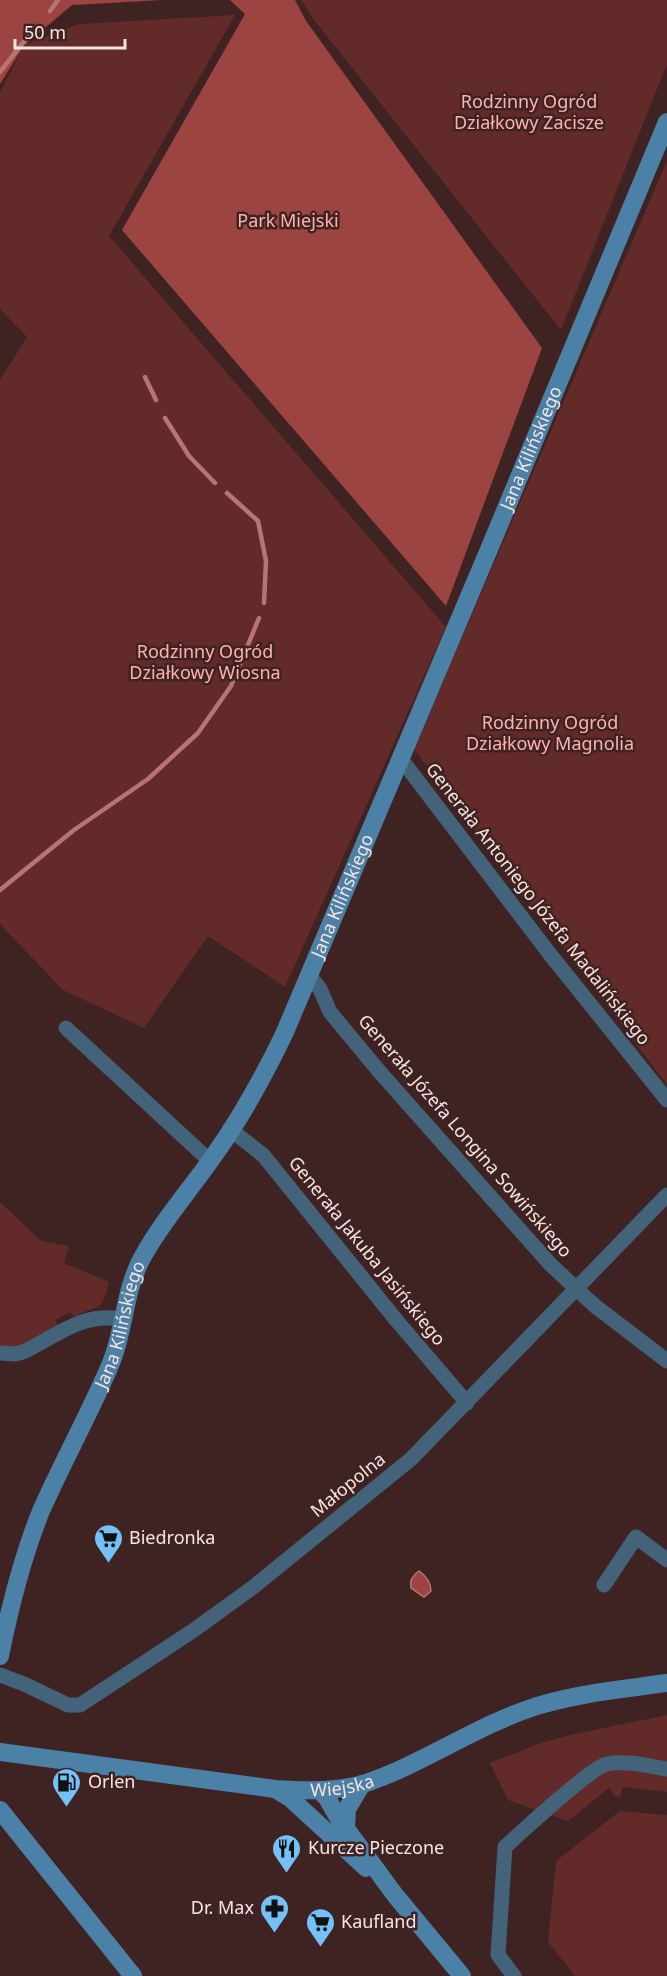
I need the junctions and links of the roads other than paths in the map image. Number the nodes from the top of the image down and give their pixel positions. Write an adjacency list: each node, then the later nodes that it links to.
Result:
1 (667, 122): 2 (street, Jana Kilińskiego)
2 (401, 759): 3 (street, Jana Kilińskiego); 7 (street, Generała Antoniego Józefa Madalińskiego)
3 (309, 975): 4 (street, Jana Kilińskiego); 5 (street, Generała Józefa Longina Sowińskiego)
4 (300, 995): 5 (street, Generała Józefa Longina Sowińskiego); 8 (street, Jana Kilińskiego)
5 (326, 1007): 11 (street, Generała Józefa Longina Sowińskiego)
6 (66, 1028): 9 (street)
7 (667, 1100)
8 (231, 1130): 9 (street, Jana Kilińskiego); 15 (street, Generała Jakuba Jasińskiego)
9 (210, 1161): 12 (street, Jana Kilińskiego)
10 (667, 1195): 11 (street, Małopolna)
11 (576, 1289): 14 (street, Generała Józefa Longina Sowińskiego); 15 (street, Małopolna)
12 (123, 1320): 13 (street); 18 (street, Jana Kilińskiego)
13 (0, 1353)
14 (667, 1361)
15 (467, 1403): 19 (street, Małopolna)
16 (667, 1560): 17 (street)
17 (604, 1585)
18 (0, 1656)
19 (0, 1675)
20 (667, 1683): 23 (street, Wiejska)
21 (0, 1752): 24 (street, Wiejska)
22 (667, 1769): 32 (street)
23 (362, 1784): 25 (street, Wiejska); 28 (street)
24 (275, 1789): 25 (street, Wiejska); 27 (street)
25 (317, 1790): 27 (street); 28 (street)
26 (0, 1810): 30 (street)
27 (318, 1824): 29 (street)
28 (346, 1828): 29 (street)
29 (394, 1895): 31 (street)
30 (133, 1976)
31 (462, 1976)
32 (514, 1976)

